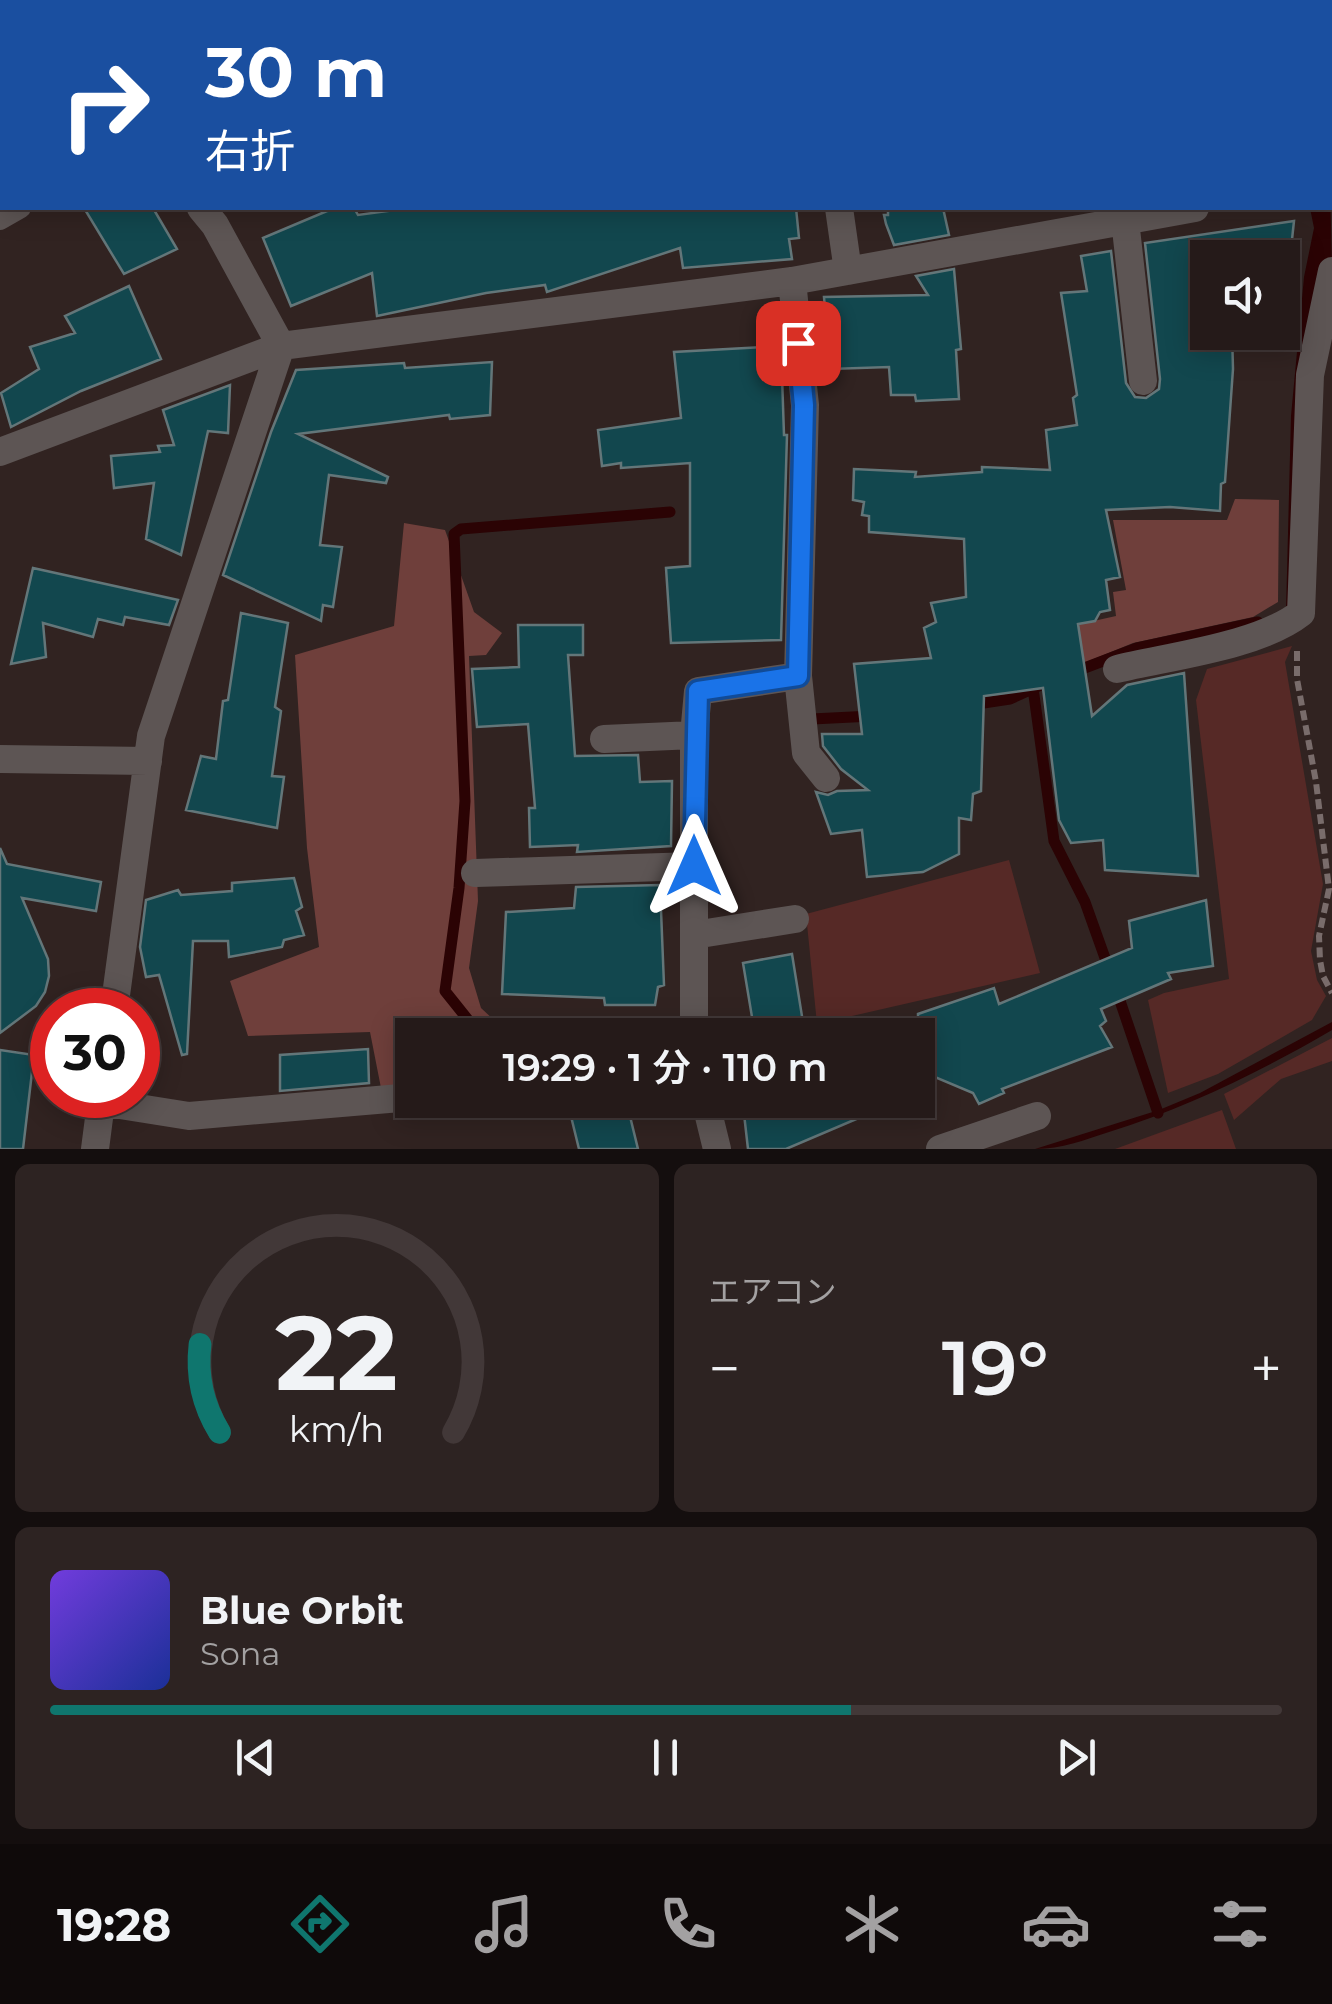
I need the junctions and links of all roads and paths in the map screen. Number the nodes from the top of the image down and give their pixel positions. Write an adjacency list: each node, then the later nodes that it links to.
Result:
1 (203, 210): 8 (street)
2 (839, 210): 5 (street)
3 (1183, 210): 4 (street)
4 (1125, 220): 5 (street); 9 (street)
5 (848, 271): 7 (street)
6 (1332, 271): 11 (street)
7 (792, 281): 8 (street); 13 (street)
8 (281, 346): 10 (street); 17 (street)
9 (1143, 381)
10 (0, 452)
11 (1302, 613): 12 (street); 24 (path)
12 (1117, 669)
13 (798, 676): 14 (street); 18 (street)
14 (694, 735): 15 (street); 19 (street)
15 (604, 739)
16 (0, 759): 17 (street)
17 (148, 761): 23 (street)
18 (826, 778)
19 (694, 866): 20 (street); 22 (street)
20 (475, 872)
21 (794, 919): 22 (street)
22 (694, 935): 25 (street)
23 (117, 988)
24 (1332, 994)
25 (694, 1018)
26 (395, 1098): 27 (street)
27 (160, 1110)
28 (1038, 1116): 33 (street)
29 (99, 1118): 31 (street)
30 (710, 1118): 32 (street)
31 (95, 1149)
32 (718, 1149)
33 (940, 1149)

